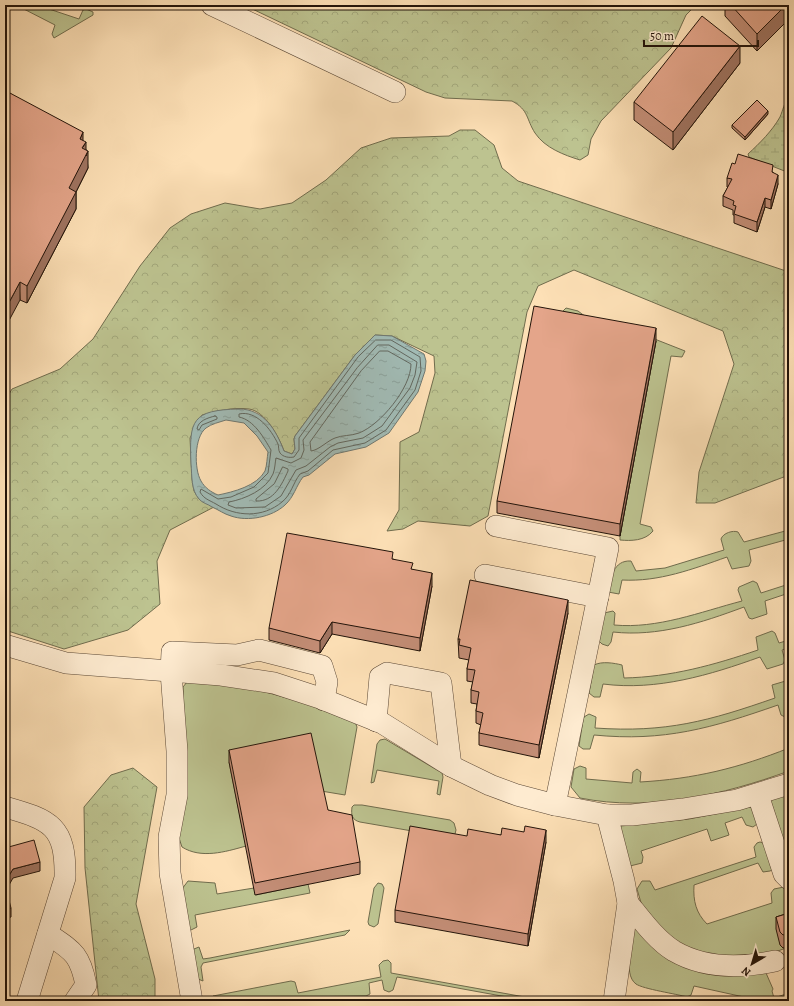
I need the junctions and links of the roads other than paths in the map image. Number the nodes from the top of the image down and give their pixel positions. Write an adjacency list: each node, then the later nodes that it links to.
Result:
1 (212, 5): 2 (lane)
2 (395, 92)
3 (496, 526): 5 (lane)
4 (485, 575): 5 (lane)
5 (598, 597): 13 (lane)
6 (5, 645): 7 (lane)
7 (171, 672): 8 (lane); 8 (lane); 22 (lane)
8 (324, 700): 9 (lane)
9 (376, 721): 10 (lane); 10 (lane)
10 (451, 766): 13 (lane)
11 (789, 784): 12 (lane)
12 (758, 795): 15 (lane); 16 (lane)
13 (555, 805): 15 (lane)
14 (5, 807): 18 (lane)
15 (607, 815): 17 (lane)
16 (789, 879)
17 (628, 903): 19 (lane); 23 (lane)
18 (48, 934): 20 (lane); 21 (lane)
19 (776, 961)
20 (27, 1001)
21 (75, 1001)
22 (192, 1001)
23 (614, 1001)

